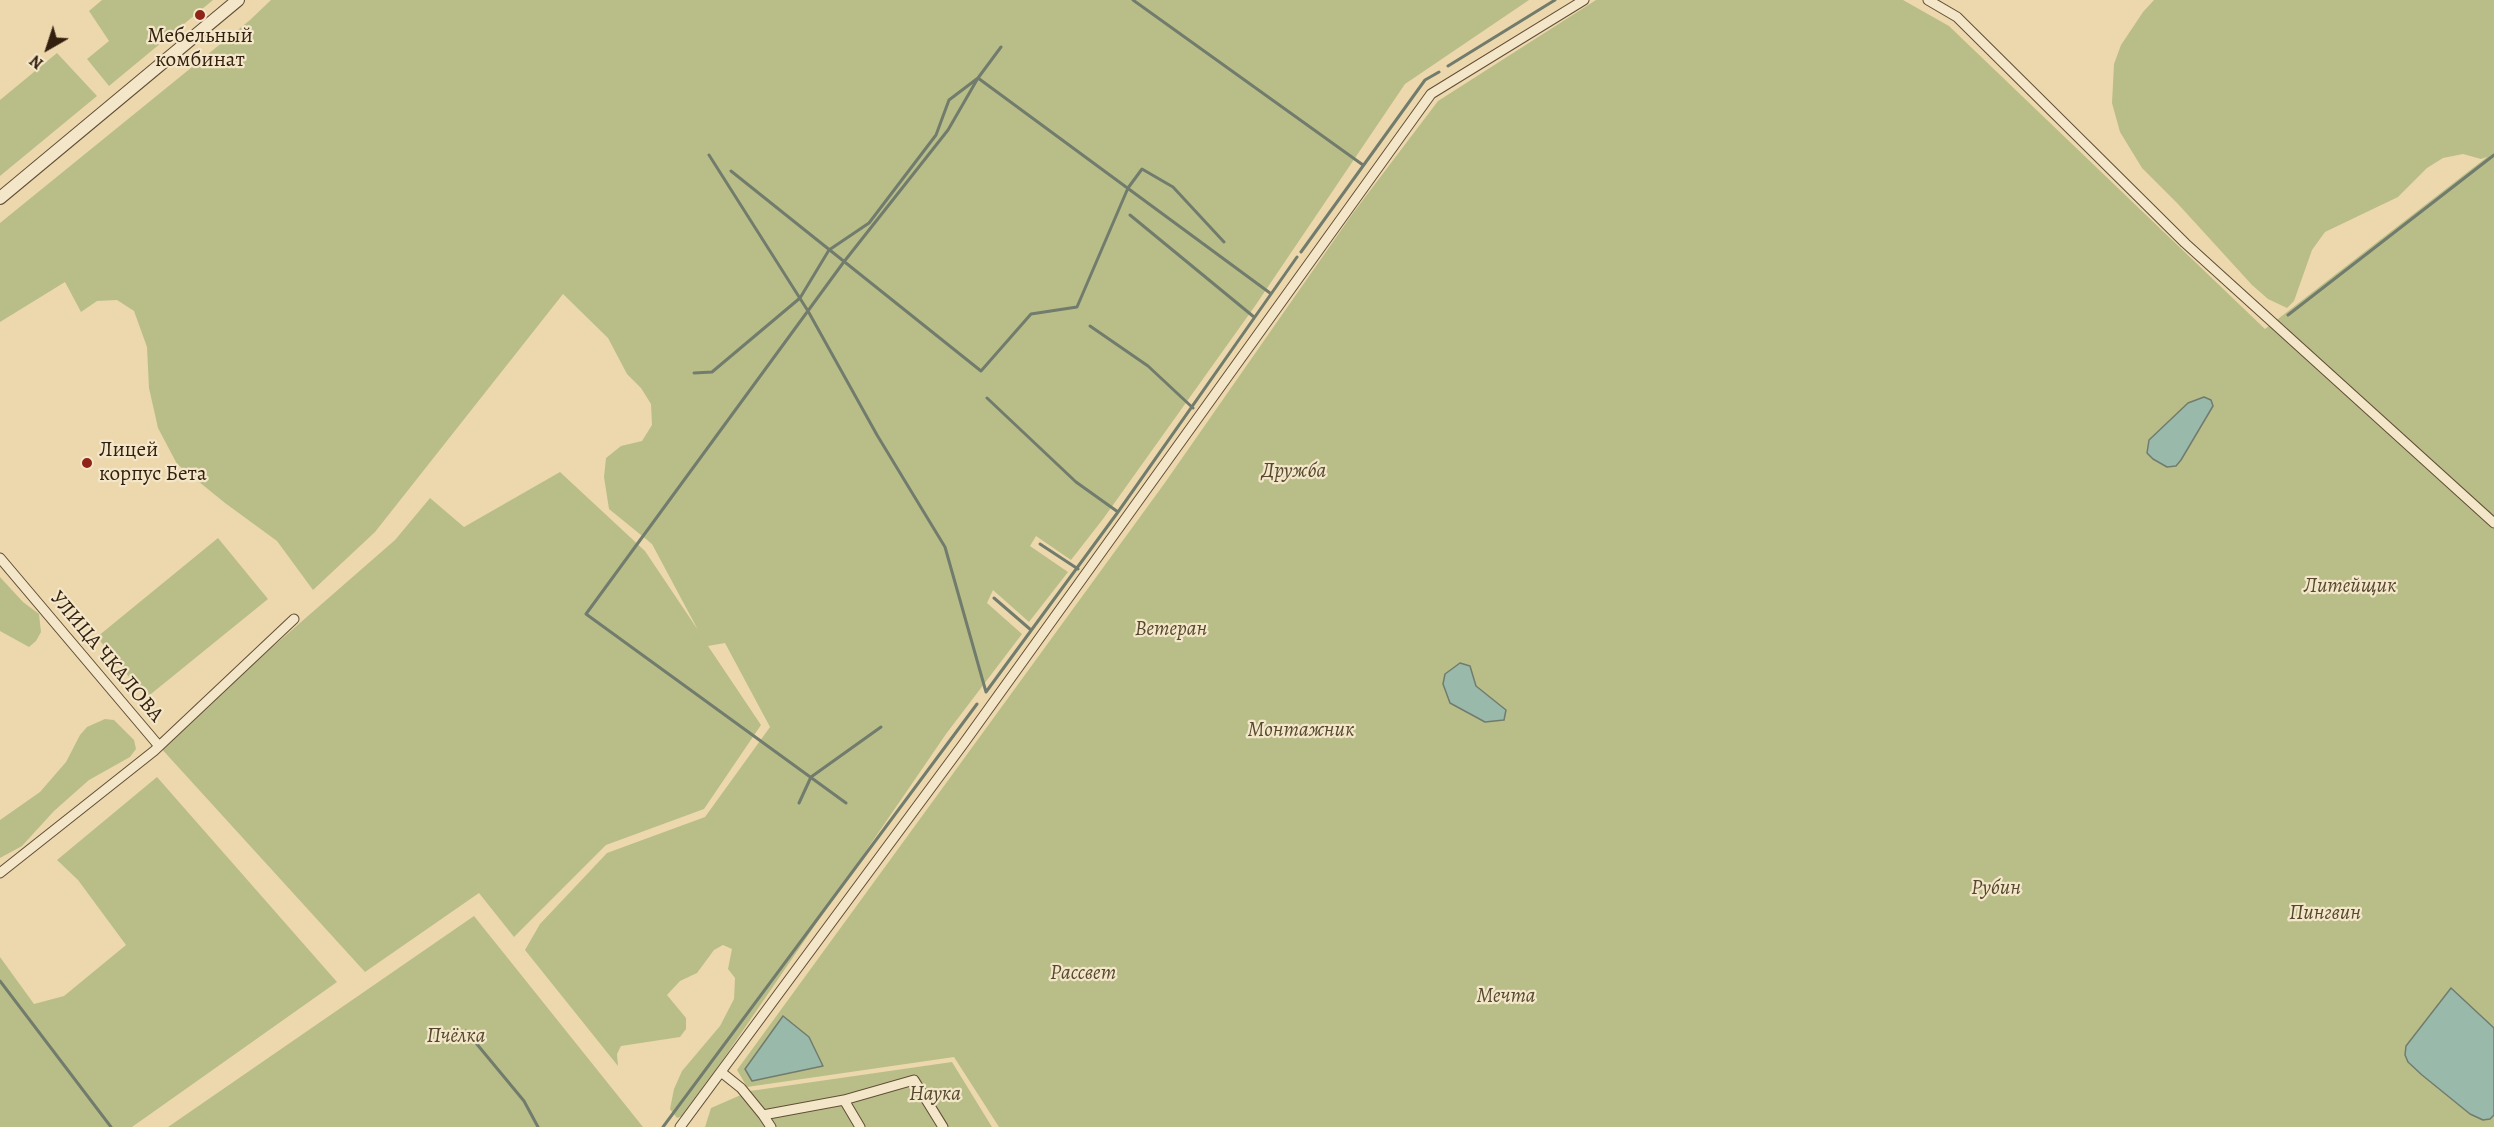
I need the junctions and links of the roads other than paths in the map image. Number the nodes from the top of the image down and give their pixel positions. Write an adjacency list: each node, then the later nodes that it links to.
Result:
1 (238, 0): 4 (street)
2 (1584, 0): 10 (street)
3 (1928, 0): 5 (street)
4 (0, 198)
5 (2494, 523)
6 (0, 558): 8 (street, УЛИЦА ЧКАЛОВА)
7 (294, 619): 8 (street, УЛИЦА ЧКАЛОВА)
8 (159, 746): 9 (street)
9 (0, 873)
10 (721, 1072): 12 (street); 13 (street)
11 (844, 1100): 12 (street); 15 (street); 16 (street)
12 (763, 1115): 14 (street)
13 (680, 1127)
14 (771, 1127)
15 (860, 1127)
16 (943, 1127)

